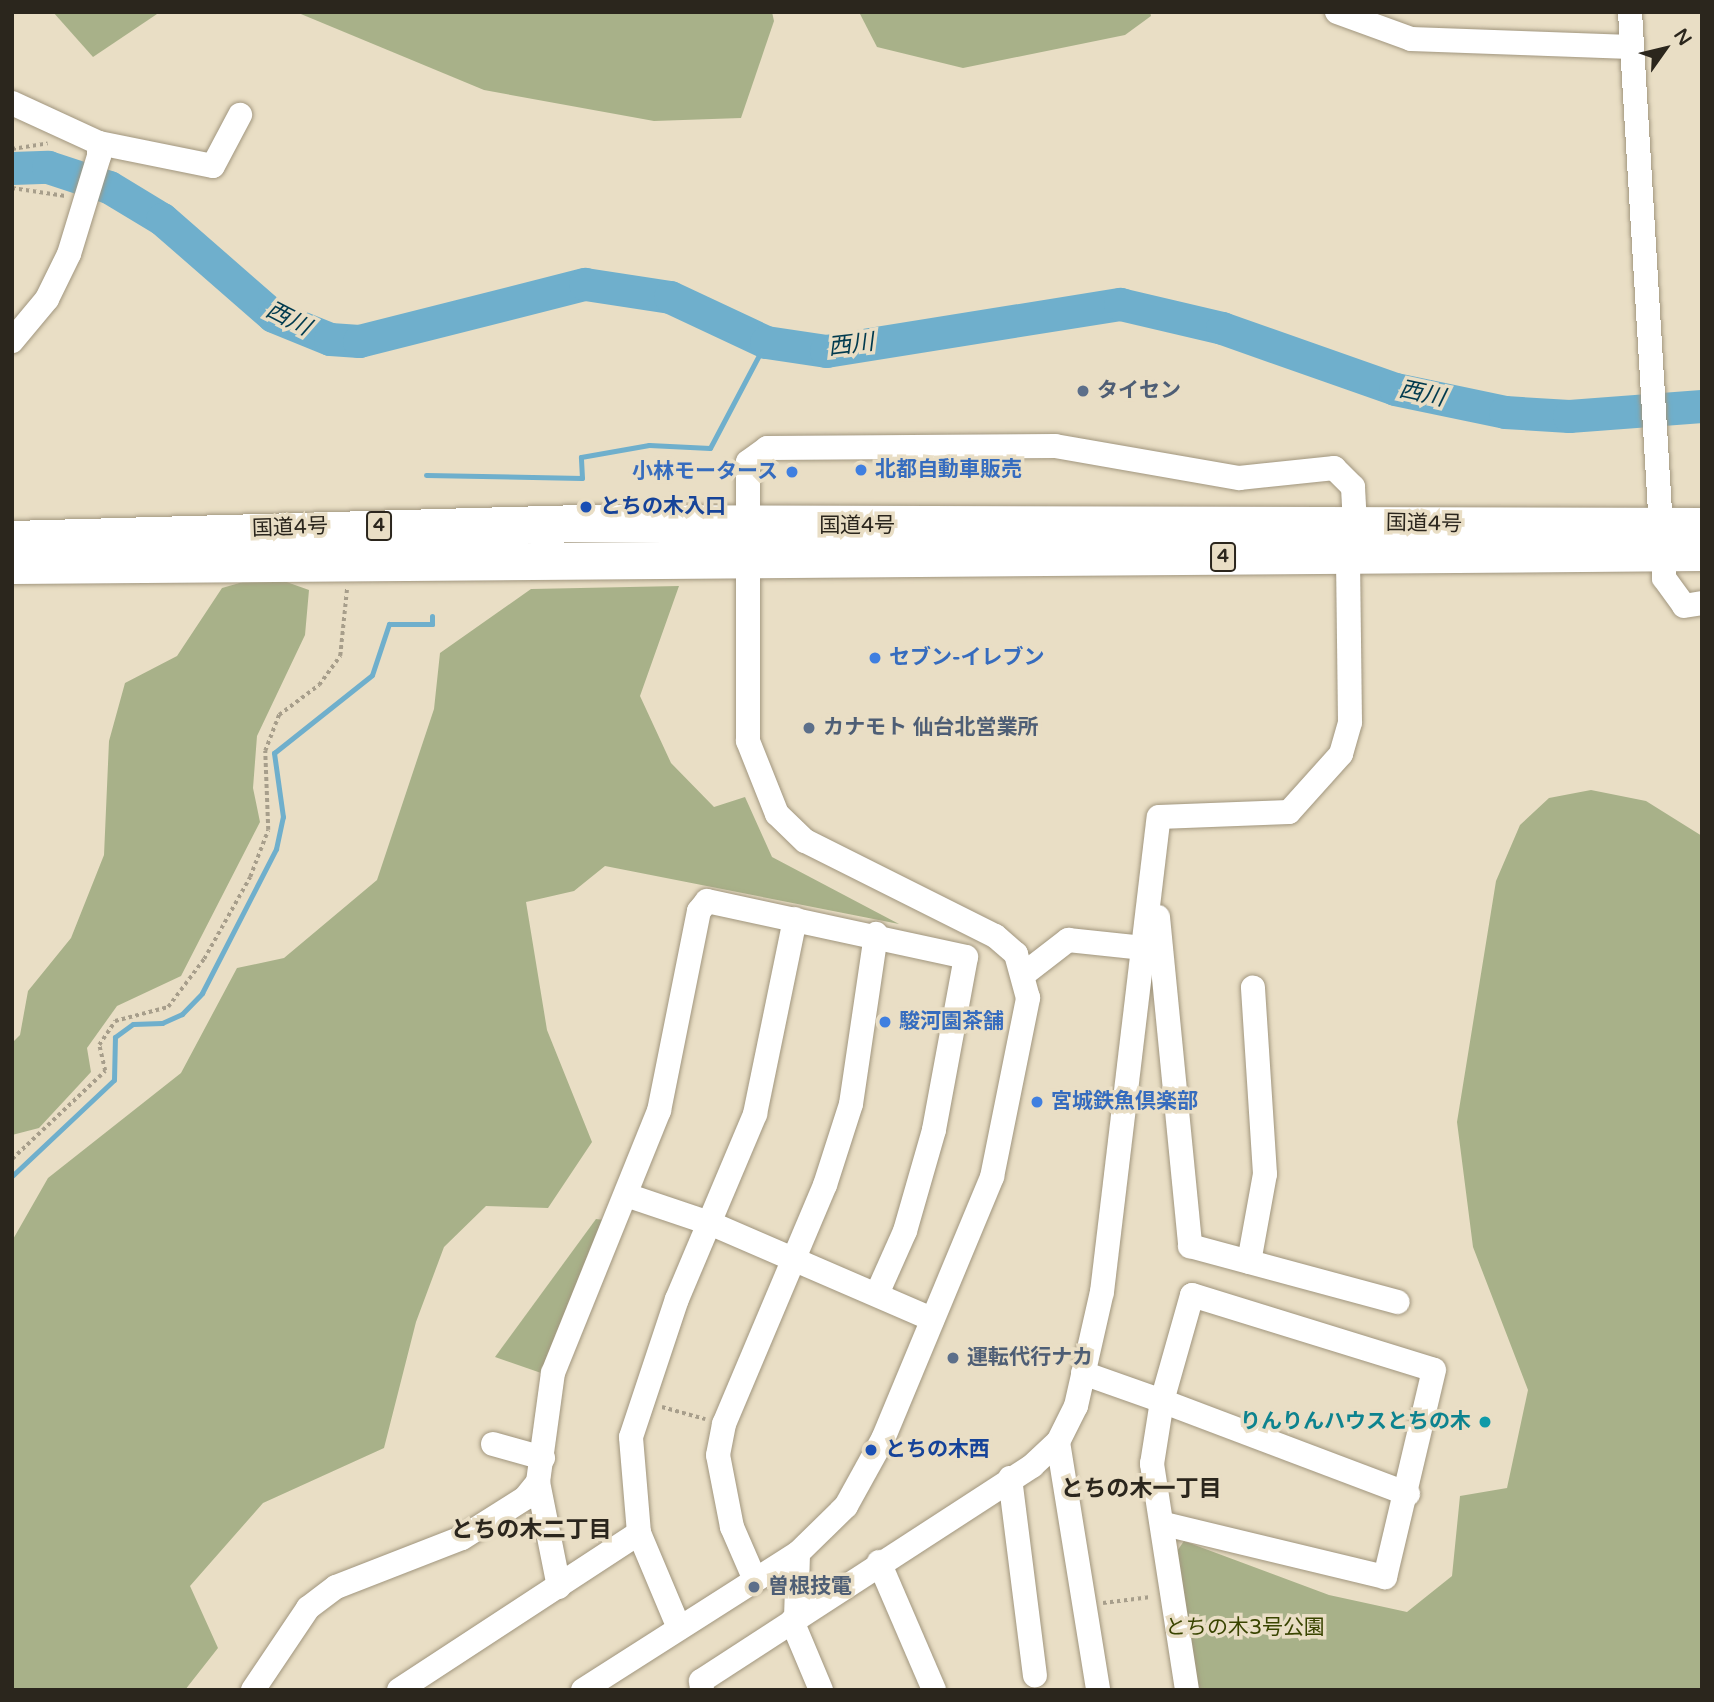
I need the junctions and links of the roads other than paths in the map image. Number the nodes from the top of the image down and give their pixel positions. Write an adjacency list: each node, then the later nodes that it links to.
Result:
1 (1336, 12): 3 (street)
2 (1630, 12): 3 (street)
3 (1631, 47): 11 (street)
4 (12, 103): 6 (street)
5 (240, 115): 6 (street)
6 (99, 149): 7 (street)
7 (12, 341)
8 (1702, 526): 11 (highway, 国道4号 / 4)
9 (12, 539): 12 (highway, 国道4号 / 4)
10 (1352, 540): 11 (highway, 国道4号 / 4); 12 (highway, 国道4号 / 4); 12 (street); 16 (street)
11 (1661, 540): 13 (highway, 国道4号 / 4); 15 (street)
12 (746, 542): 14 (highway, 国道4号 / 4); 20 (street)
13 (1702, 552)
14 (12, 565)
15 (1702, 603)
16 (1154, 871): 19 (street); 25 (street)
17 (795, 919): 18 (street); 22 (street); 23 (street)
18 (876, 934): 24 (street); 26 (street)
19 (1144, 948): 20 (street); 29 (street)
20 (1024, 975): 28 (street)
21 (1253, 987): 25 (street)
22 (626, 1195): 23 (street); 33 (street)
23 (712, 1224): 24 (street); 37 (street)
24 (795, 1259): 26 (street); 40 (street)
25 (1249, 1262): 27 (street)
26 (877, 1294): 28 (street)
27 (1398, 1302)
28 (932, 1320): 38 (street)
29 (1083, 1373): 30 (street); 31 (street)
30 (1162, 1401): 35 (street); 35 (street); 36 (street)
31 (1058, 1442): 34 (street); 51 (street)
32 (493, 1444): 33 (street)
33 (540, 1470): 41 (street); 46 (street)
34 (1010, 1478): 39 (street); 44 (street)
35 (1408, 1494): 36 (street)
36 (1165, 1524): 52 (street)
37 (639, 1533): 41 (street); 43 (street)
38 (798, 1553): 40 (street); 42 (street)
39 (879, 1562): 42 (street); 50 (street)
40 (755, 1580): 43 (street)
41 (559, 1587): 45 (street)
42 (794, 1619): 48 (street); 49 (street)
43 (679, 1628): 47 (street)
44 (1035, 1675)
45 (408, 1687)
46 (253, 1690)
47 (583, 1690)
48 (702, 1690)
49 (821, 1690)
50 (934, 1690)
51 (1098, 1690)
52 (1187, 1690)

